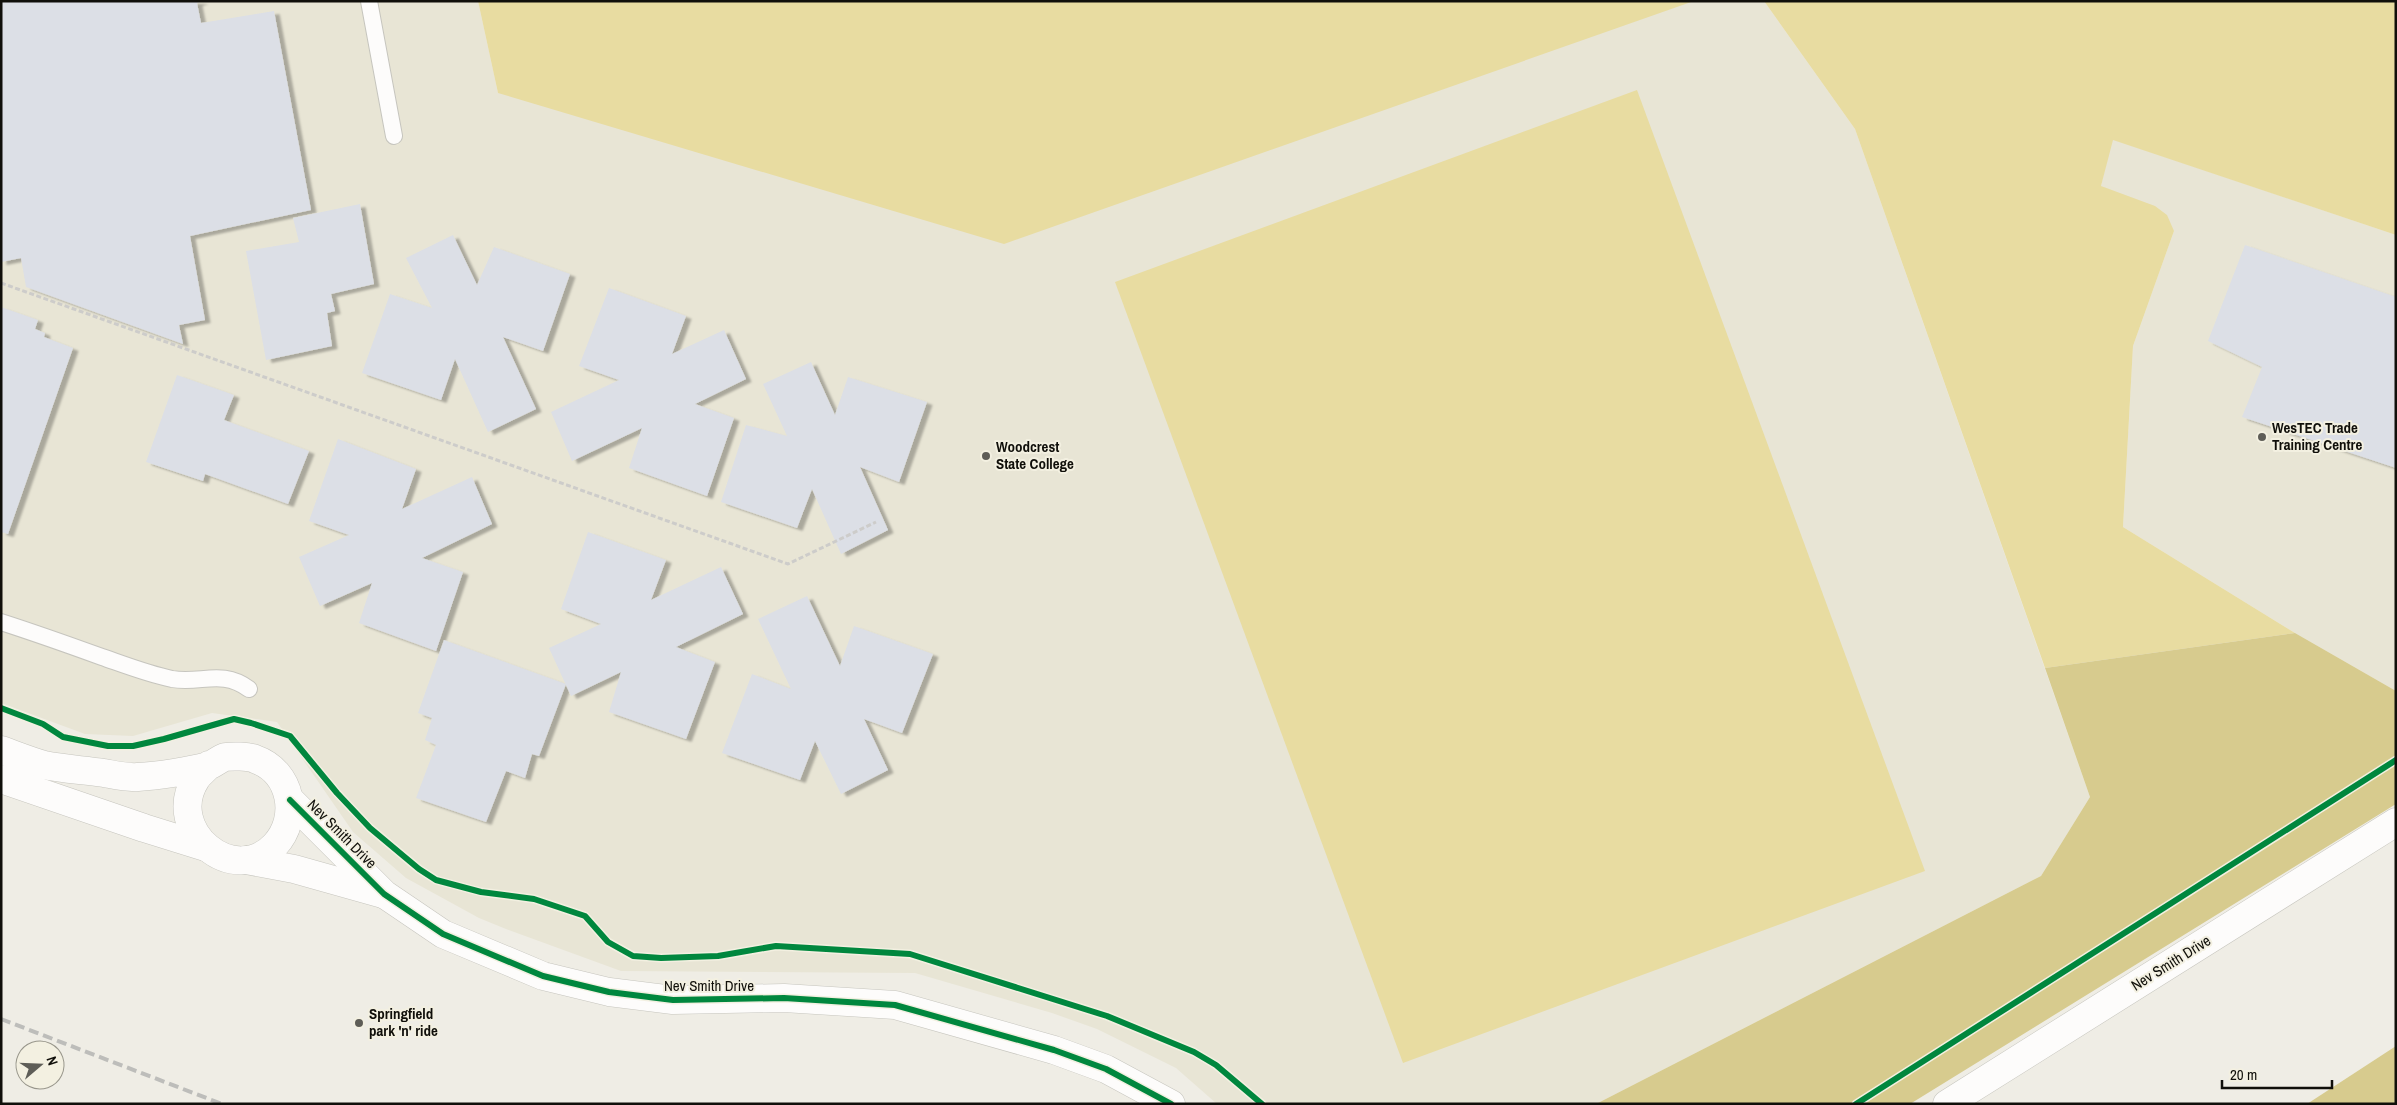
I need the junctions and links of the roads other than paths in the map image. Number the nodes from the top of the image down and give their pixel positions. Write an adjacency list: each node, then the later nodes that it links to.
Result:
1 (368, 1): 2 (lane)
2 (394, 136)
3 (1, 622): 4 (lane)
4 (248, 689)
5 (1, 750): 6 (street, Nev Smith Drive)
6 (209, 766): 8 (street, Nev Smith Drive); 10 (street, Nev Smith Drive)
7 (1, 779): 10 (street, Nev Smith Drive)
8 (290, 800): 11 (street, Nev Smith Drive); 12 (street, Nev Smith Drive)
9 (2396, 822): 14 (street, Nev Smith Drive)
10 (205, 847): 11 (street, Nev Smith Drive)
11 (246, 860): 12 (street, Nev Smith Drive)
12 (384, 894): 13 (street, Nev Smith Drive)
13 (1171, 1104)
14 (1947, 1104)

